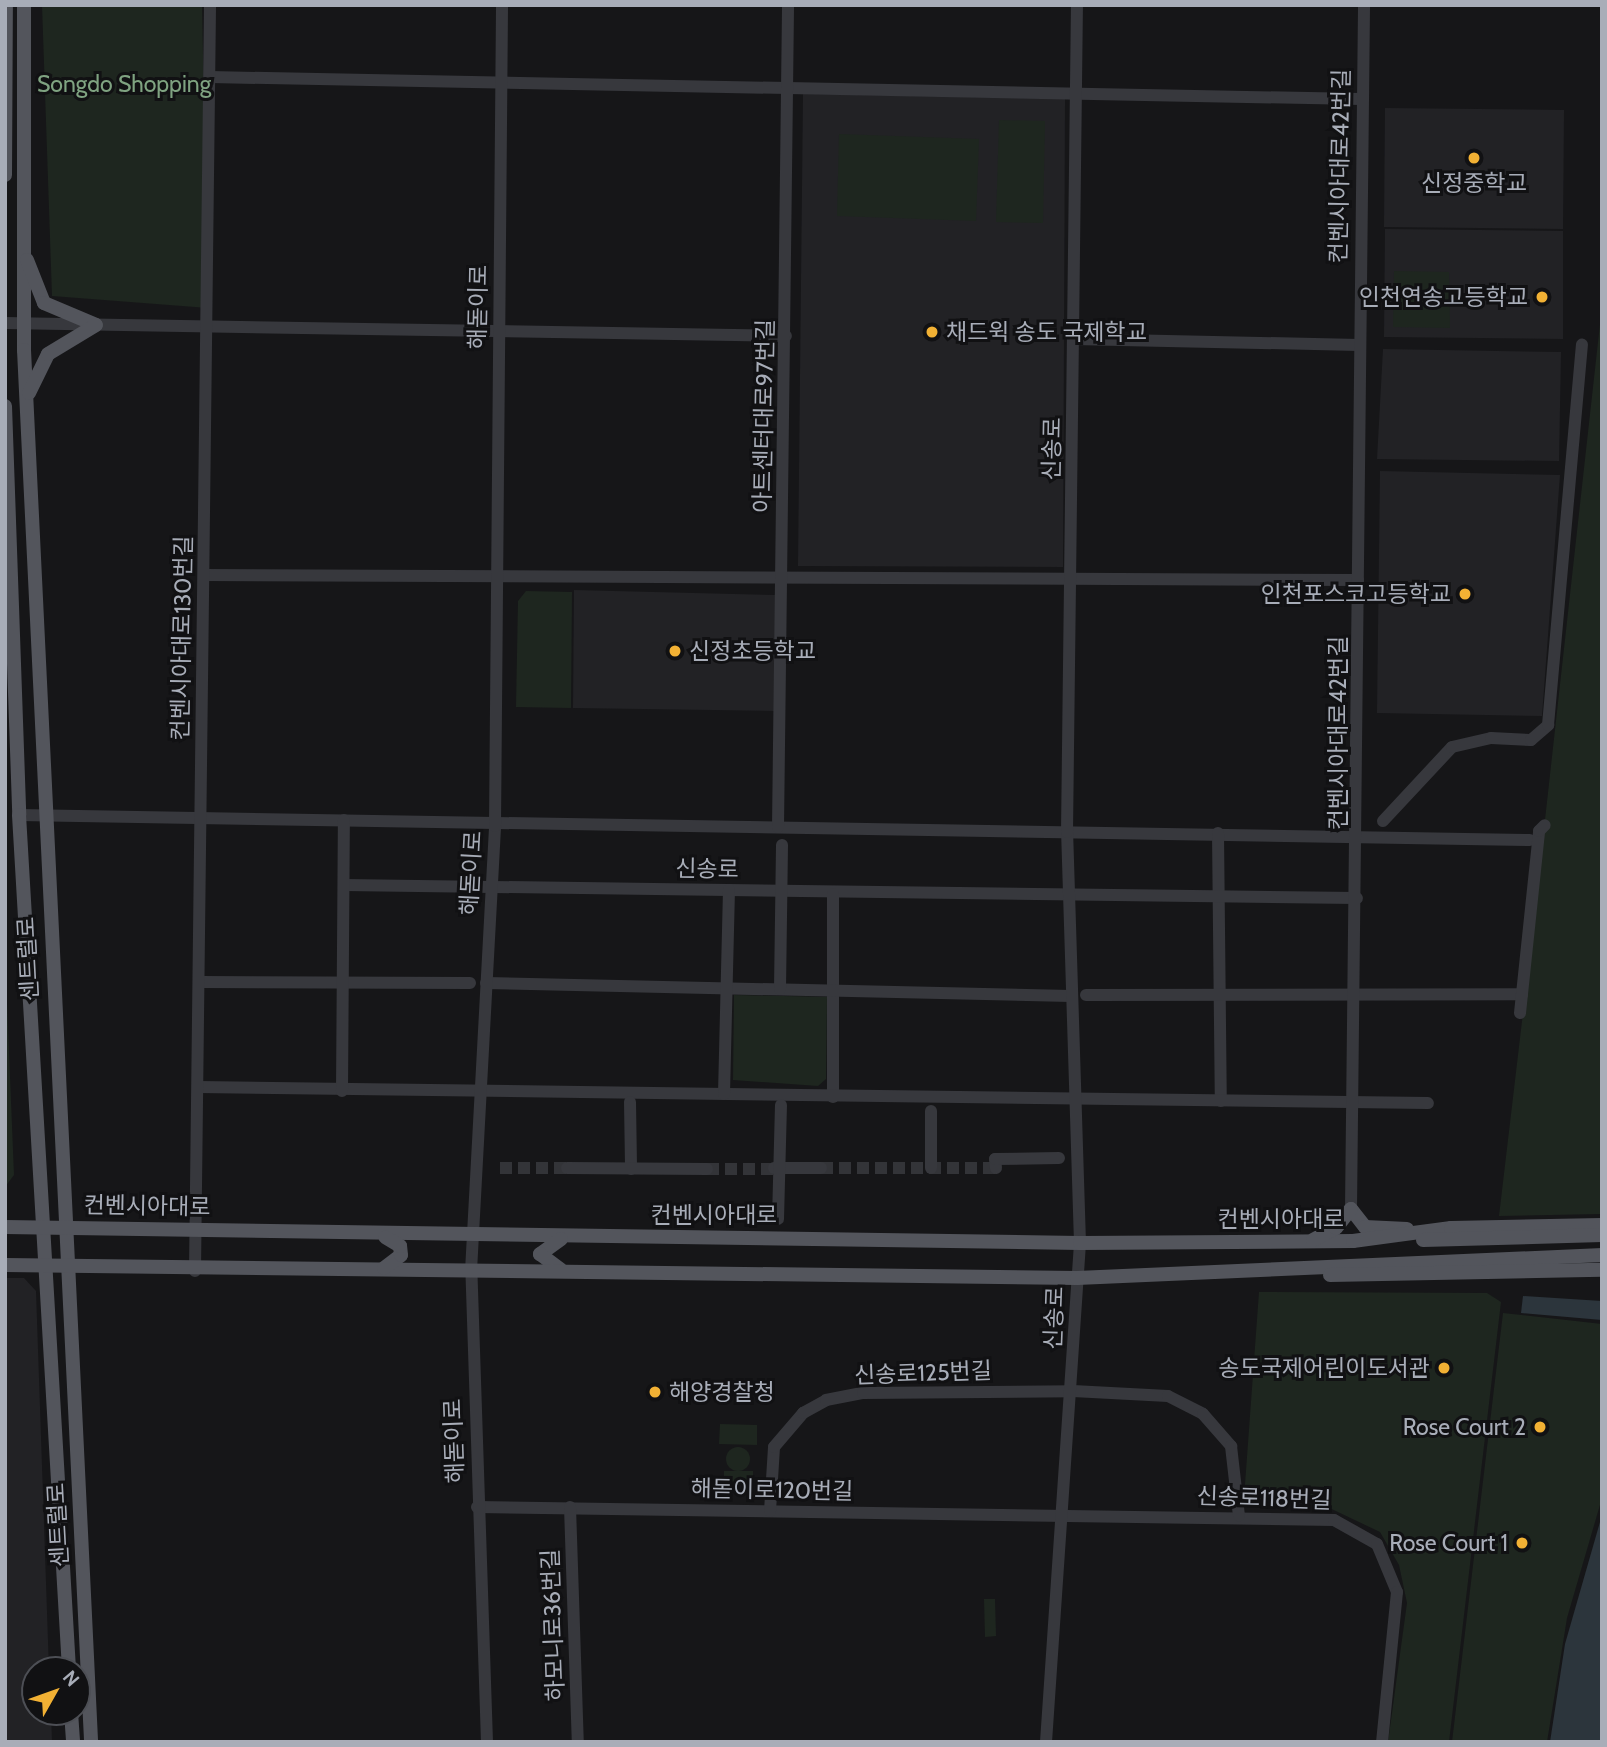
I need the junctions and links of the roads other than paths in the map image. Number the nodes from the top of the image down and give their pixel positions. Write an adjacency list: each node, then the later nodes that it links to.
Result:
1 (6, 5): 13 (main road)
2 (24, 5): 14 (main road, 센트럴로)
3 (210, 5): 8 (street, 컨벤시아대로130번길)
4 (502, 5): 9 (street, 해돋이로)
5 (788, 5): 10 (street, 아트센터대로97번길)
6 (1077, 5): 11 (street, 신송로)
7 (1364, 5): 12 (street, 컨벤시아대로42번길)
8 (210, 77): 9 (street); 18 (street, 컨벤시아대로130번길)
9 (501, 82): 10 (street); 19 (street, 해돋이로)
10 (786, 85): 11 (street); 20 (street, 아트센터대로97번길)
11 (1076, 91): 12 (street); 21 (street, 신송로)
12 (1361, 99): 22 (street, 컨벤시아대로42번길)
13 (5, 175)
14 (23, 247): 16 (main road, 센트럴로); 17 (main road)
15 (5, 323): 16 (street)
16 (23, 323): 17 (street); 24 (main road, 센트럴로)
17 (96, 325): 18 (street); 24 (main road)
18 (208, 328): 19 (street); 26 (street, 컨벤시아대로130번길)
19 (499, 331): 20 (street); 27 (street, 해돋이로)
20 (786, 336): 28 (street, 아트센터대로97번길)
21 (1074, 339): 22 (street); 30 (street, 신송로)
22 (1359, 345): 29 (street, 컨벤시아대로42번길)
23 (1582, 345): 35 (street)
24 (26, 403): 32 (main road, 센트럴로)
25 (5, 406): 31 (main road, 센트럴로)
26 (204, 575): 27 (street); 33 (street, 컨벤시아대로130번길)
27 (496, 579): 28 (street); 37 (street, 해돋이로)
28 (783, 580): 30 (street); 38 (street, 아트센터대로97번길)
29 (1358, 580): 30 (street); 41 (street, 컨벤시아대로42번길)
30 (1071, 583): 39 (street, 신송로)
31 (19, 815): 32 (street); 89 (main road, 센트럴로)
32 (43, 816): 33 (street); 90 (main road, 센트럴로)
33 (201, 820): 34 (street); 52 (street, 컨벤시아대로130번길)
34 (344, 820): 37 (street); 45 (street)
35 (1383, 821)
36 (1545, 825): 60 (street)
37 (495, 826): 38 (street); 44 (street, 해돋이로)
38 (778, 827): 39 (street)
39 (1068, 832): 40 (street); 48 (street, 신송로)
40 (1218, 833): 41 (street); 50 (street)
41 (1359, 834): 42 (street); 51 (street, 컨벤시아대로42번길)
42 (1530, 840)
43 (782, 845): 47 (street)
44 (491, 885): 45 (street, 신송로); 46 (street, 신송로); 55 (street, 해돋이로)
45 (344, 886): 53 (street)
46 (729, 890): 47 (street, 신송로); 56 (street)
47 (781, 892): 49 (street, 신송로); 57 (street)
48 (1069, 893): 49 (street, 신송로); 50 (street); 63 (street, 신송로)
49 (833, 894): 58 (street)
50 (1218, 896): 51 (street); 62 (street)
51 (1357, 898): 59 (street, 컨벤시아대로42번길)
52 (199, 982): 53 (street); 65 (street, 컨벤시아대로130번길)
53 (343, 983): 54 (street); 66 (street)
54 (470, 983)
55 (486, 983): 56 (street); 67 (street, 해돋이로)
56 (726, 988): 57 (street); 68 (street)
57 (780, 989): 58 (street)
58 (832, 990): 63 (street); 69 (street)
59 (1356, 993): 60 (street); 62 (street); 73 (street, 컨벤시아대로42번길)
60 (1522, 994): 64 (street)
61 (1086, 995): 62 (street)
62 (1219, 995): 71 (street)
63 (1071, 996): 70 (street, 신송로)
64 (1520, 1013)
65 (198, 1087): 66 (street); 92 (street, 컨벤시아대로130번길)
66 (342, 1091): 67 (street)
67 (481, 1094): 68 (street); 96 (street, 해돋이로)
68 (724, 1094): 69 (street)
69 (833, 1097): 70 (street)
70 (1075, 1100): 71 (street); 100 (street, 신송로)
71 (1222, 1101): 73 (street)
72 (630, 1102): 84 (street)
73 (1355, 1102): 74 (street); 85 (street, 컨벤시아대로42번길)
74 (1427, 1103)
75 (781, 1105): 86 (street)
76 (931, 1111): 81 (street)
77 (1059, 1158): 82 (street)
78 (567, 1168): 84 (street)
79 (773, 1168): 80 (street)
80 (821, 1168)
81 (931, 1168)
82 (996, 1168)
83 (707, 1169): 84 (street)
84 (631, 1170)
85 (1351, 1209): 91 (main road); 99 (main road)
86 (778, 1219)
87 (1602, 1225): 93 (main road, 컨벤시아대로)
88 (5, 1227): 89 (main road, 컨벤시아대로)
89 (48, 1227): 90 (main road, 컨벤시아대로); 102 (main road, 센트럴로)
90 (66, 1227): 92 (main road, 컨벤시아대로); 103 (main road, 센트럴로)
91 (1451, 1228): 93 (main road, 컨벤시아대로); 98 (main road, 컨벤시아대로)
92 (196, 1230): 94 (main road, 컨벤시아대로); 108 (street, 컨벤시아대로130번길)
93 (1497, 1233): 95 (main road, 컨벤시아대로); 98 (main road, 컨벤시아대로)
94 (373, 1235): 96 (main road, 컨벤시아대로); 106 (main road)
95 (1602, 1235)
96 (472, 1236): 97 (main road, 컨벤시아대로); 109 (street, 해돋이로)
97 (572, 1237): 100 (main road, 컨벤시아대로); 110 (main road)
98 (1380, 1240): 99 (main road, 컨벤시아대로)
99 (1311, 1241): 100 (main road, 컨벤시아대로)
100 (1080, 1243): 111 (street, 신송로)
101 (1602, 1255): 104 (main road, 컨벤시아대로)
102 (49, 1264): 103 (main road, 컨벤시아대로); 105 (main road, 컨벤시아대로); 118 (main road, 센트럴로)
103 (69, 1264): 108 (main road, 컨벤시아대로); 119 (main road, 센트럴로)
104 (1496, 1264): 107 (main road, 컨벤시아대로); 111 (main road, 컨벤시아대로)
105 (5, 1265)
106 (376, 1270): 108 (main road, 컨벤시아대로); 109 (main road, 컨벤시아대로)
107 (1602, 1270)
108 (195, 1271)
109 (471, 1271): 110 (main road, 컨벤시아대로); 113 (street, 해돋이로)
110 (569, 1272): 111 (main road, 컨벤시아대로)
111 (1077, 1279): 112 (street, 신송로)
112 (1073, 1391): 115 (street, 신송로125번길); 116 (street); 117 (street, 신송로)
113 (477, 1507): 114 (street, 해돋이로120번길); 120 (street, 해돋이로)
114 (570, 1507): 115 (street, 해돋이로120번길); 121 (street, 하모니로36번길)
115 (770, 1511): 117 (street, 해돋이로120번길)
116 (1239, 1516): 117 (street, 신송로118번길); 123 (street, 신송로118번길)
117 (1066, 1517): 122 (street, 신송로)
118 (68, 1656)
119 (91, 1742)
120 (487, 1742)
121 (578, 1742)
122 (1046, 1742)
123 (1382, 1742)

